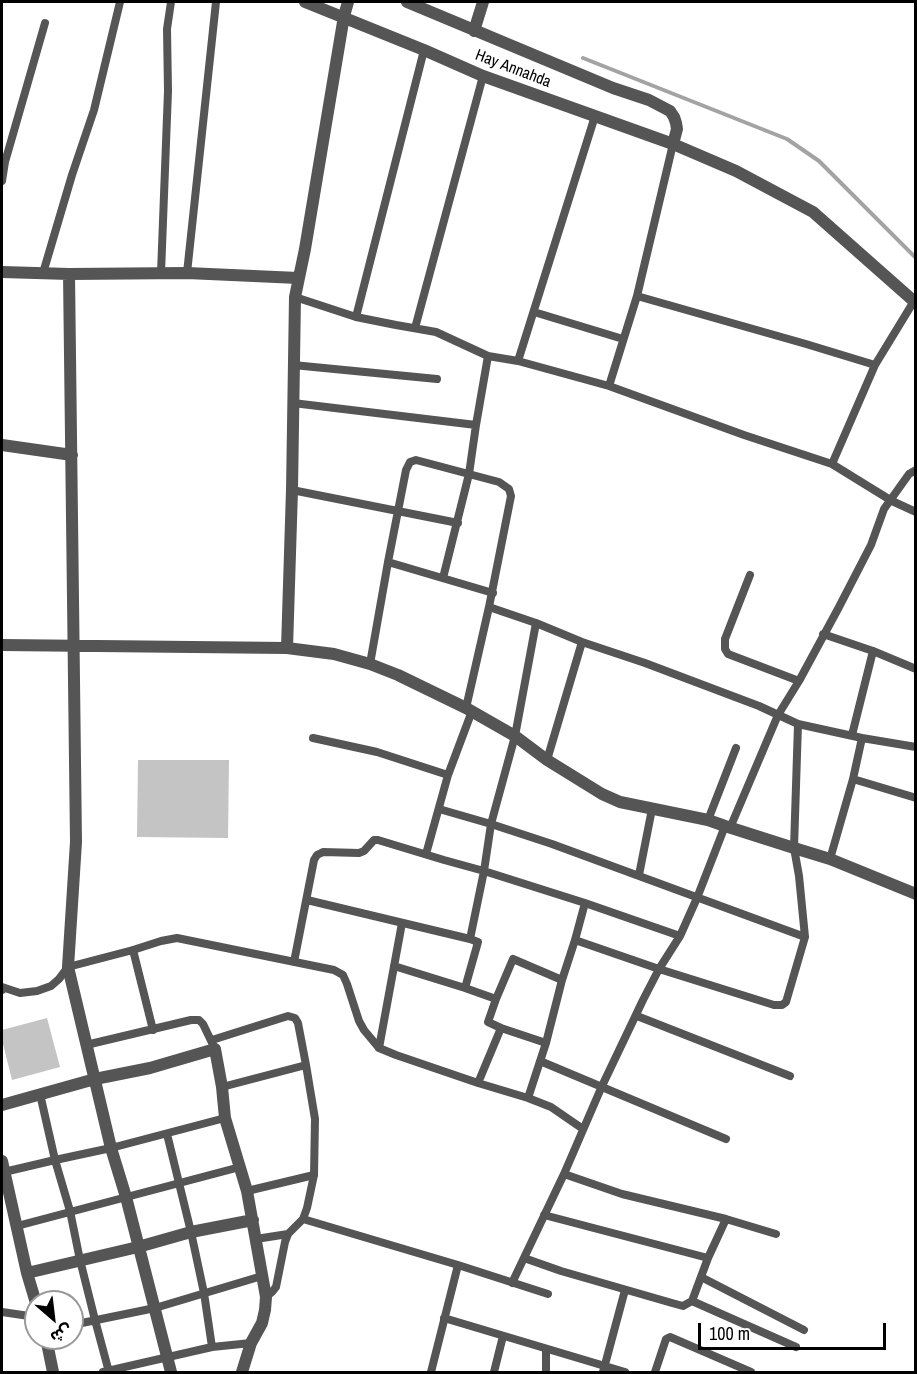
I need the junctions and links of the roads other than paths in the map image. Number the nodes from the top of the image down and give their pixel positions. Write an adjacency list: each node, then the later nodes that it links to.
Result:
1 (120, 2): 18 (lane)
2 (171, 2): 19 (lane)
3 (216, 2): 20 (lane)
4 (305, 2): 8 (street, Hay Annahda)
5 (348, 2): 8 (street)
6 (407, 2): 10 (street, Hay Annahda)
7 (483, 2): 10 (street)
8 (344, 16): 11 (street, Hay Annahda); 22 (street)
9 (45, 23): 15 (lane)
10 (474, 31): 14 (street, Hay Annahda)
11 (424, 50): 12 (street, Hay Annahda); 27 (lane)
12 (483, 76): 13 (street, Hay Annahda); 28 (lane)
13 (595, 116): 14 (street, Hay Annahda); 26 (lane)
14 (674, 144): 23 (lane); 25 (street, Hay Annahda)
15 (3, 161): 16 (lane)
16 (2, 181)
17 (2, 272): 18 (street)
18 (43, 273): 21 (street)
19 (161, 273): 20 (street); 21 (street)
20 (187, 273): 22 (street)
21 (69, 274): 39 (street)
22 (298, 278): 24 (street)
23 (637, 296): 29 (lane); 33 (lane)
24 (295, 297): 27 (lane); 32 (street)
25 (915, 302): 33 (lane)
26 (534, 312): 29 (lane); 31 (lane)
27 (356, 317): 28 (lane)
28 (415, 328): 30 (lane)
29 (623, 339): 35 (lane)
30 (488, 356): 31 (lane); 37 (lane)
31 (518, 361): 35 (lane)
32 (292, 365): 34 (lane); 36 (street)
33 (875, 365): 40 (lane)
34 (437, 379)
35 (609, 386): 40 (lane)
36 (293, 403): 37 (lane); 43 (street)
37 (476, 425): 42 (lane)
38 (2, 445): 39 (street)
39 (72, 455): 57 (street)
40 (832, 464): 44 (lane)
41 (915, 470): 44 (lane)
42 (469, 474): 45 (lane); 47 (lane); 51 (lane)
43 (292, 489): 45 (lane); 58 (street)
44 (892, 501): 46 (lane); 54 (lane)
45 (399, 511): 47 (lane); 48 (lane)
46 (915, 512)
47 (458, 523): 50 (lane)
48 (388, 562): 50 (lane); 60 (lane)
49 (750, 575): 62 (lane)
50 (443, 578): 51 (lane)
51 (493, 594): 52 (lane)
52 (489, 607): 53 (lane); 63 (lane)
53 (536, 623): 55 (lane); 67 (lane)
54 (823, 634): 59 (lane); 62 (lane)
55 (582, 642): 64 (lane); 72 (lane)
56 (2, 645): 57 (street)
57 (74, 645): 58 (street); 98 (street)
58 (287, 648): 60 (street)
59 (873, 651): 61 (lane); 66 (lane)
60 (370, 664): 63 (street)
61 (915, 669)
62 (799, 681): 64 (lane)
63 (469, 710): 67 (street); 73 (lane)
64 (778, 715): 65 (lane); 80 (lane)
65 (798, 724): 66 (lane); 81 (lane)
66 (852, 735): 69 (lane)
67 (515, 736): 72 (street); 79 (lane)
68 (313, 738): 73 (lane)
69 (862, 738): 70 (lane); 74 (lane)
70 (915, 747)
71 (736, 748): 78 (lane)
72 (547, 760): 76 (street)
73 (448, 775): 77 (lane)
74 (853, 779): 75 (lane); 83 (lane)
75 (915, 798)
76 (652, 809): 78 (street); 85 (lane)
77 (439, 810): 79 (lane); 82 (lane)
78 (708, 820): 80 (street)
79 (491, 824): 84 (lane); 85 (lane)
80 (728, 827): 81 (street); 87 (lane)
81 (794, 848): 83 (street); 92 (lane)
82 (426, 854): 84 (lane); 88 (lane)
83 (830, 859): 86 (street)
84 (484, 871): 89 (lane); 93 (lane)
85 (639, 875): 87 (lane)
86 (915, 894)
87 (697, 898): 91 (lane); 92 (lane)
88 (307, 900): 90 (lane); 96 (lane)
89 (585, 903): 91 (lane); 94 (lane)
90 (402, 923): 93 (lane); 97 (lane)
91 (680, 936): 99 (lane)
92 (805, 937): 99 (lane)
93 (470, 939): 101 (lane)
94 (575, 940): 99 (lane); 100 (lane)
95 (133, 950): 96 (lane); 98 (lane); 106 (lane)
96 (294, 962): 110 (lane)
97 (394, 966): 101 (lane); 110 (lane)
98 (68, 967): 102 (lane); 109 (street)
99 (659, 969): 104 (lane)
100 (562, 980): 103 (lane); 107 (lane)
101 (465, 988): 103 (lane)
102 (2, 990)
103 (496, 999): 105 (lane)
104 (637, 1016): 113 (lane); 116 (lane)
105 (501, 1028): 107 (lane); 115 (lane)
106 (153, 1030): 108 (lane); 109 (lane)
107 (546, 1043): 111 (lane)
108 (213, 1044): 112 (lane); 114 (street); 117 (street)
109 (86, 1046): 114 (street)
110 (379, 1048): 115 (lane)
111 (540, 1061): 116 (lane); 119 (lane)
112 (306, 1065): 117 (lane); 130 (lane)
113 (790, 1076)
114 (95, 1079): 118 (street); 125 (street)
115 (478, 1083): 119 (lane)
116 (602, 1086): 122 (lane); 124 (lane)
117 (222, 1088): 121 (street)
118 (40, 1094): 120 (street); 126 (lane)
119 (528, 1098): 122 (lane)
120 (2, 1105)
121 (225, 1118): 123 (lane); 128 (street)
122 (583, 1129): 129 (lane)
123 (167, 1134): 125 (lane); 131 (lane)
124 (726, 1139)
125 (111, 1149): 126 (lane); 133 (street)
126 (55, 1160): 127 (lane); 134 (lane)
127 (3, 1167): 139 (street)
128 (240, 1167): 131 (lane); 132 (street)
129 (564, 1174): 135 (lane); 137 (lane)
130 (314, 1175): 132 (lane); 136 (lane)
131 (179, 1185): 133 (lane); 140 (lane)
132 (247, 1191): 138 (street)
133 (126, 1197): 134 (lane); 144 (street)
134 (70, 1211): 139 (lane); 147 (lane)
135 (544, 1215): 145 (lane); 146 (lane)
136 (303, 1219): 141 (lane); 148 (lane)
137 (726, 1219): 142 (lane); 146 (lane)
138 (253, 1220): 140 (street); 143 (street)
139 (17, 1226): 149 (street)
140 (191, 1232): 144 (street); 155 (lane)
141 (288, 1234): 143 (lane); 157 (lane)
142 (776, 1234)
143 (256, 1239): 150 (street)
144 (138, 1247): 147 (street); 159 (street)
145 (524, 1258): 152 (lane); 154 (lane)
146 (708, 1258): 151 (lane)
147 (80, 1260): 149 (street); 163 (lane)
148 (458, 1265): 152 (lane); 162 (lane)
149 (27, 1272): 153 (street)
150 (262, 1276): 155 (lane); 157 (street)
151 (701, 1277): 158 (lane); 165 (lane)
152 (512, 1283): 156 (lane)
153 (32, 1290)
154 (625, 1290): 158 (lane); 173 (lane)
155 (204, 1293): 159 (lane); 168 (lane)
156 (548, 1294)
157 (266, 1297): 167 (street)
158 (692, 1301): 169 (lane)
159 (155, 1308): 163 (lane); 172 (street)
160 (2, 1312): 161 (lane)
161 (24, 1315)
162 (444, 1318): 166 (lane); 178 (lane)
163 (95, 1320): 164 (lane); 175 (lane)
164 (84, 1322)
165 (804, 1330)
166 (503, 1336): 171 (lane); 179 (lane)
167 (251, 1343): 168 (lane); 177 (street)
168 (212, 1347): 172 (lane)
169 (796, 1347)
170 (48, 1350): 174 (street)
171 (546, 1350): 173 (lane); 180 (lane)
172 (168, 1358): 175 (lane); 176 (street)
173 (603, 1370): 181 (lane)
174 (52, 1371)
175 (107, 1372)
176 (171, 1372)
177 (242, 1372)
178 (431, 1372)
179 (494, 1372)
180 (546, 1372)
181 (624, 1372)
182 (655, 1372): 183 (lane)
183 (751, 1372)

